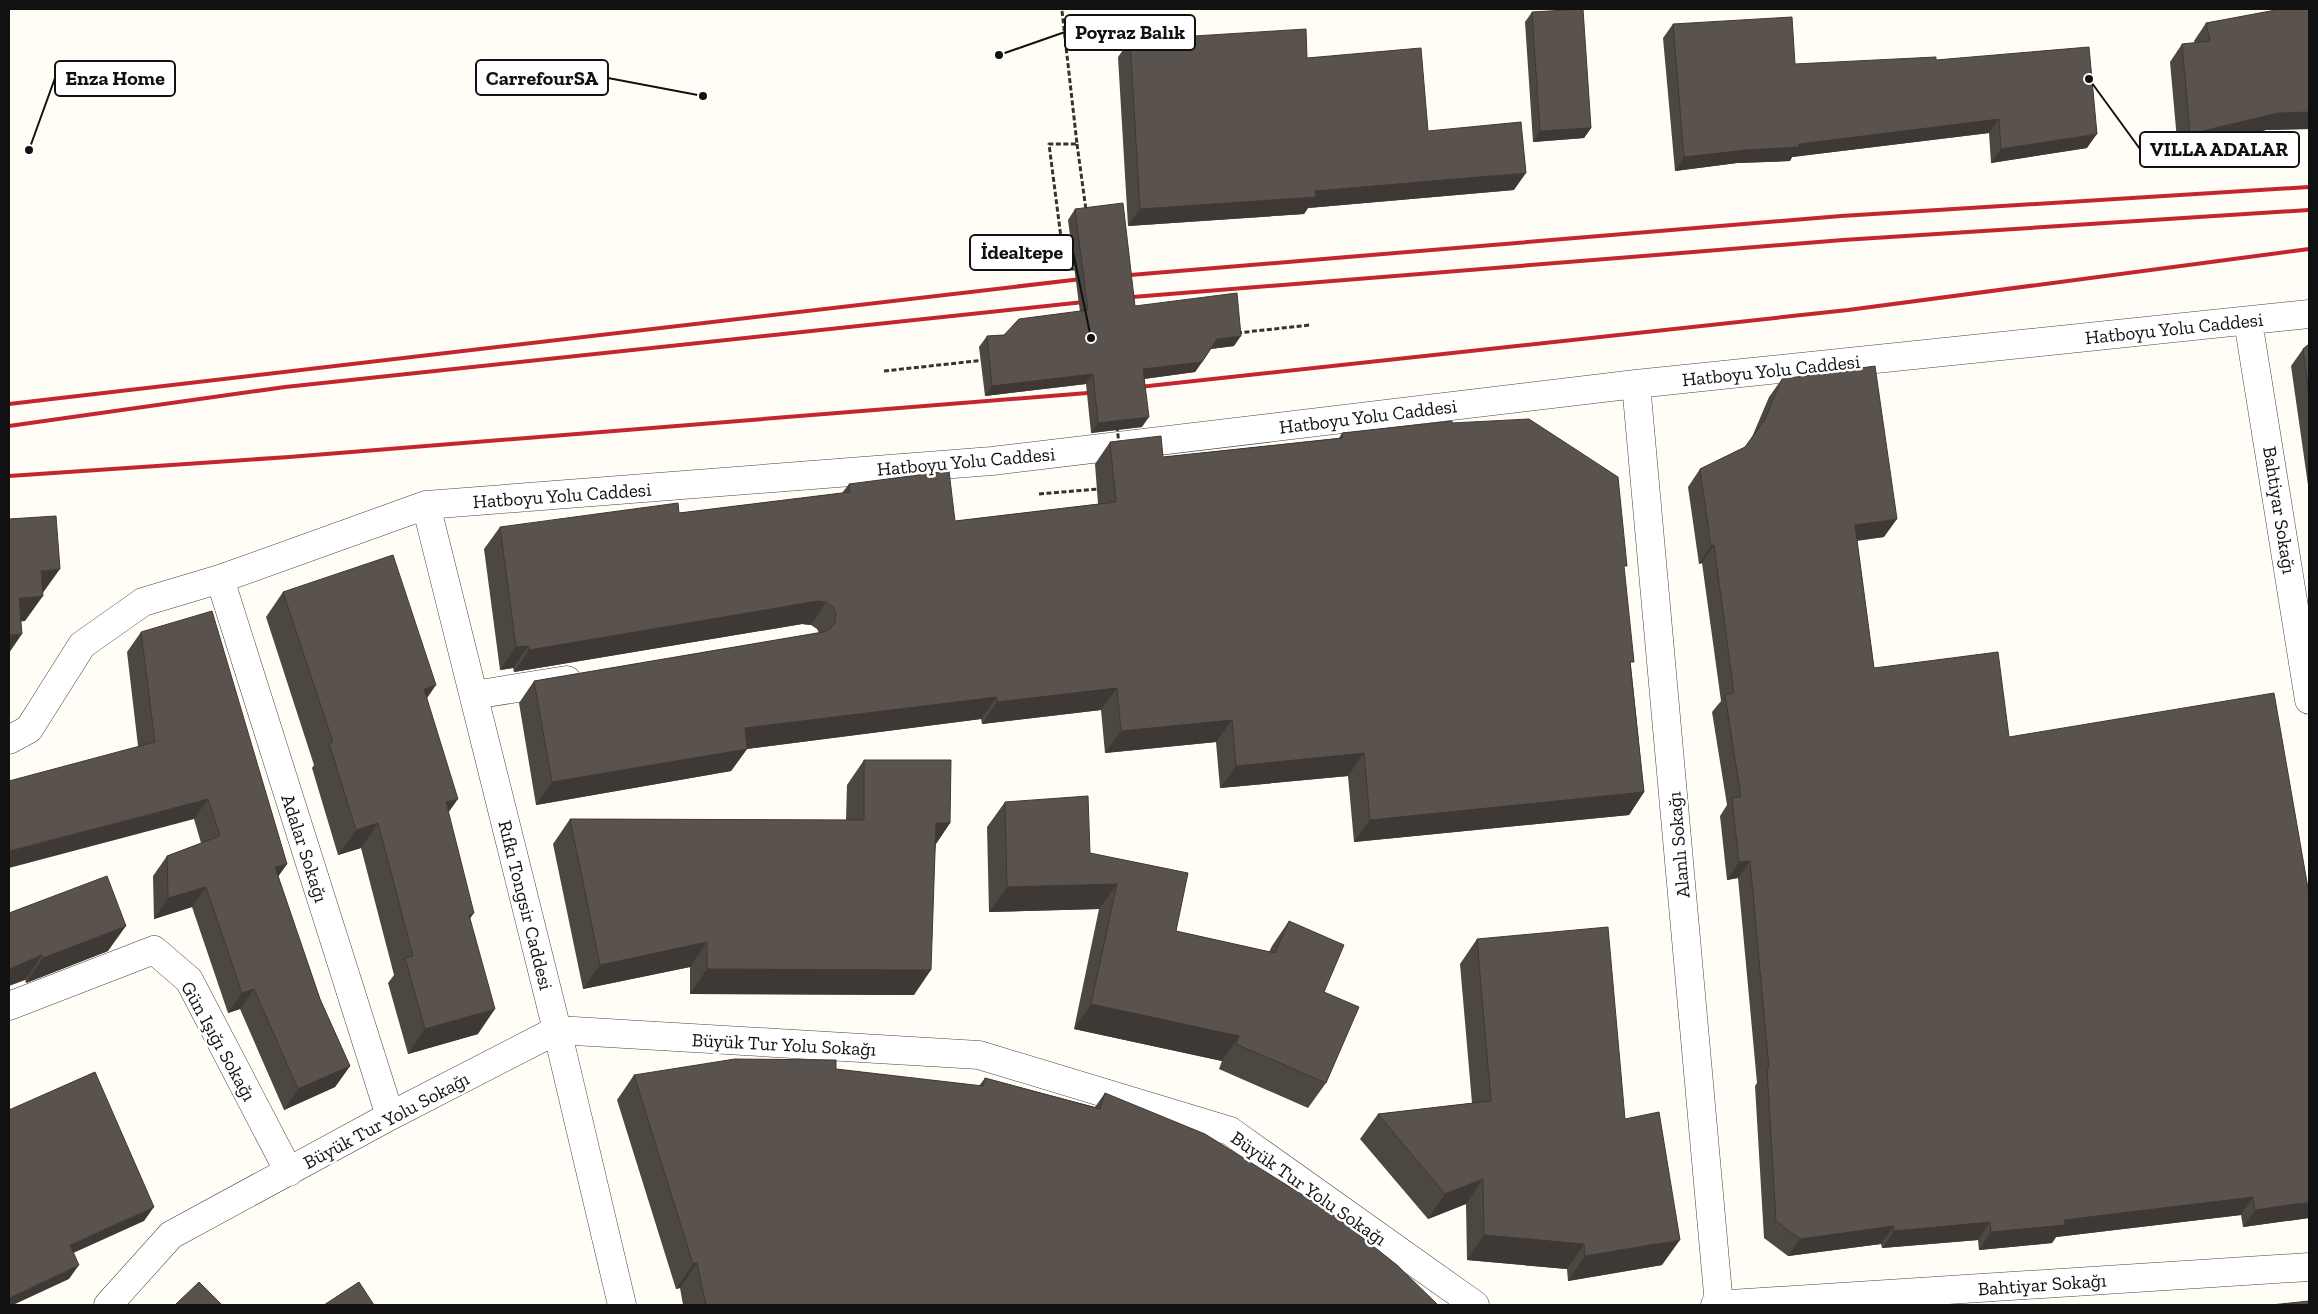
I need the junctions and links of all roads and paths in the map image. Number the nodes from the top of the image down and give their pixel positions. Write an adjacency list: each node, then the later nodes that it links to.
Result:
1 (1062, 11): 2 (path)
2 (1077, 144): 3 (path); 4 (path)
3 (1087, 217)
4 (1081, 268)
5 (2309, 314): 6 (street, Hatboyu Yolu Caddesi)
6 (2248, 320): 11 (street, Hatboyu Yolu Caddesi); 18 (street, Bahtiyar Sokağı)
7 (1310, 325): 8 (path)
8 (1233, 333)
9 (991, 360): 10 (path)
10 (884, 371)
11 (1636, 384): 16 (street, Hatboyu Yolu Caddesi); 32 (street, Alanlı Sokağı)
12 (1117, 421): 13 (path, bridge)
13 (1120, 449)
14 (1106, 488): 15 (path)
15 (1038, 494)
16 (426, 505): 17 (street, Hatboyu Yolu Caddesi); 20 (street, Rıfkı Tongsir Caddesi)
17 (220, 579): 22 (street, Hatboyu Yolu Caddesi); 25 (street, Adalar Sokağı)
18 (2306, 649): 21 (street, Bahtiyar Sokağı)
19 (591, 676): 20 (street)
20 (474, 696): 24 (street, Rıfkı Tongsir Caddesi)
21 (2309, 700)
22 (9, 740)
23 (9, 1006): 26 (street, Gün Işığı Sokağı)
24 (557, 1030): 25 (street, Büyük Tur Yolu Sokağı); 29 (street, Rıfkı Tongsir Caddesi); 30 (street, Büyük Tur Yolu Sokağı)
25 (390, 1116): 26 (street, Büyük Tur Yolu Sokağı)
26 (289, 1172): 28 (street, Büyük Tur Yolu Sokağı)
27 (2309, 1267): 32 (street, Bahtiyar Sokağı)
28 (108, 1305)
29 (622, 1305)
30 (1475, 1305)
31 (1715, 1305): 32 (street, Bahtiyar Sokağı)
32 (1719, 1305)

